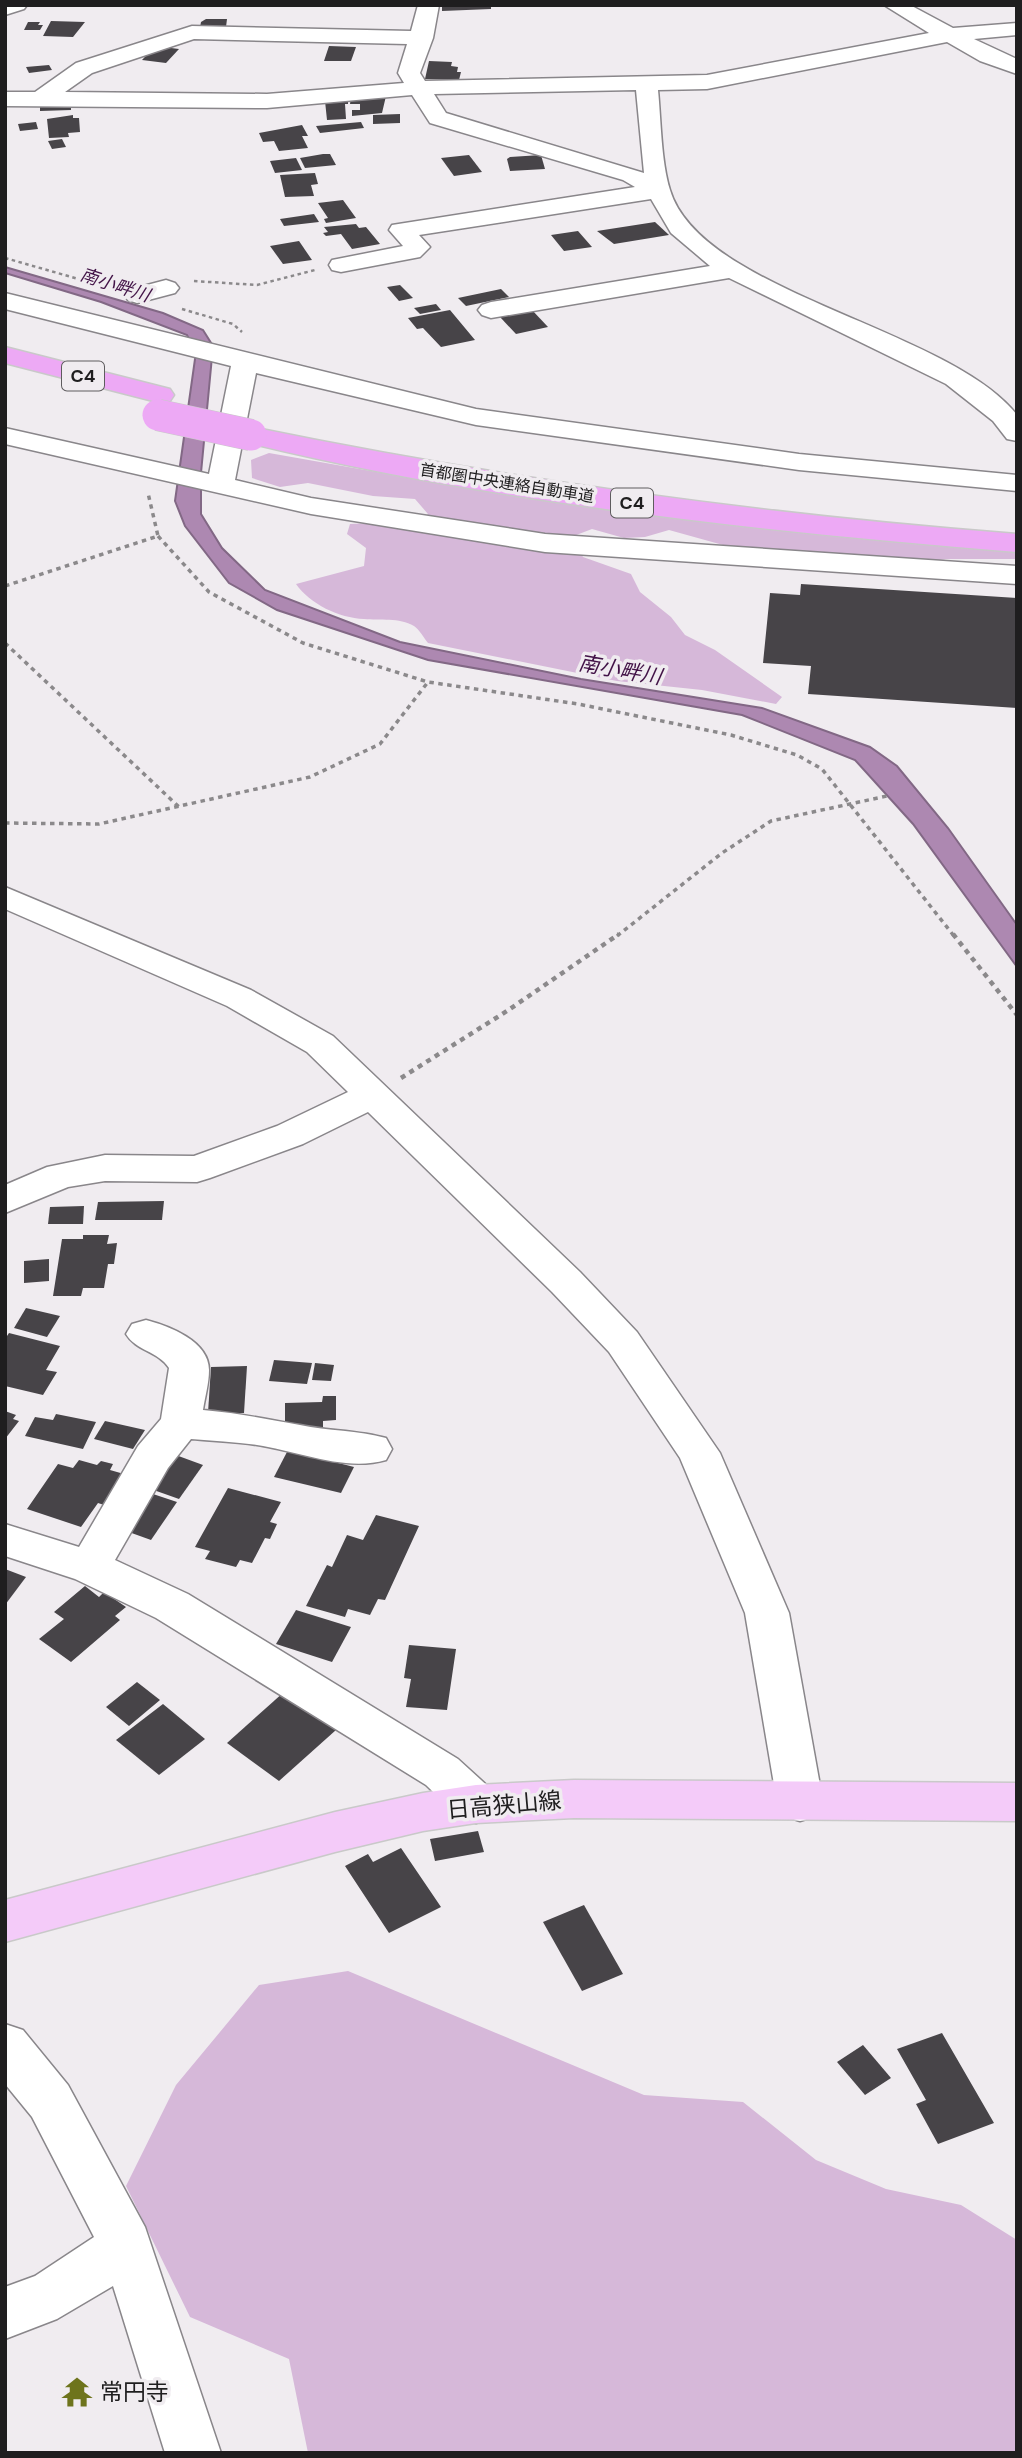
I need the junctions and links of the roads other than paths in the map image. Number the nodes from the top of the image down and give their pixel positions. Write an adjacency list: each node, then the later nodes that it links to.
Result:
1 (18, 5): 4 (street)
2 (429, 5): 10 (street)
3 (894, 5): 8 (street)
4 (5, 9)
5 (189, 24): 9 (street); 10 (street); 11 (street)
6 (1017, 29): 8 (street)
7 (128, 33): 9 (street)
8 (951, 35): 12 (street); 13 (street)
9 (169, 38): 16 (street)
10 (422, 38): 14 (street)
11 (186, 54)
12 (1017, 67)
13 (646, 84): 14 (street); 17 (street)
14 (419, 88): 16 (street); 17 (street)
15 (5, 99): 16 (street)
16 (40, 99)
17 (658, 191): 18 (street); 19 (street)
18 (341, 265)
19 (732, 270): 23 (street); 29 (street)
20 (166, 288): 21 (street)
21 (137, 295)
22 (5, 301): 25 (street)
23 (491, 310)
24 (5, 355): 27 (highway, 首都圏中央連絡自動車道 / C4)
25 (245, 362): 31 (street); 32 (street)
26 (5, 375): 27 (highway, 首都圏中央連絡自動車道 / C4)
27 (160, 405): 28 (highway, 首都圏中央連絡自動車道 / C4, bridge)
28 (252, 425): 33 (highway, 首都圏中央連絡自動車道 / C4); 34 (highway, 首都圏中央連絡自動車道 / C4)
29 (1017, 433)
30 (5, 436): 31 (street)
31 (221, 483): 35 (street)
32 (1017, 483)
33 (1017, 521)
34 (1017, 543)
35 (1017, 575)
36 (5, 897): 37 (street)
37 (371, 1097): 38 (street); 44 (street)
38 (5, 1200)
39 (146, 1334): 40 (street)
40 (181, 1423): 41 (street); 43 (street)
41 (371, 1449)
42 (5, 1540): 43 (street)
43 (90, 1567): 46 (street)
44 (800, 1802): 45 (main road, 日高狭山線); 46 (main road, 日高狭山線)
45 (1017, 1802)
46 (476, 1804): 47 (main road, 日高狭山線)
47 (5, 1921)
48 (5, 2046): 49 (street)
49 (127, 2245): 50 (street); 51 (street)
50 (5, 2313)
51 (193, 2453)

